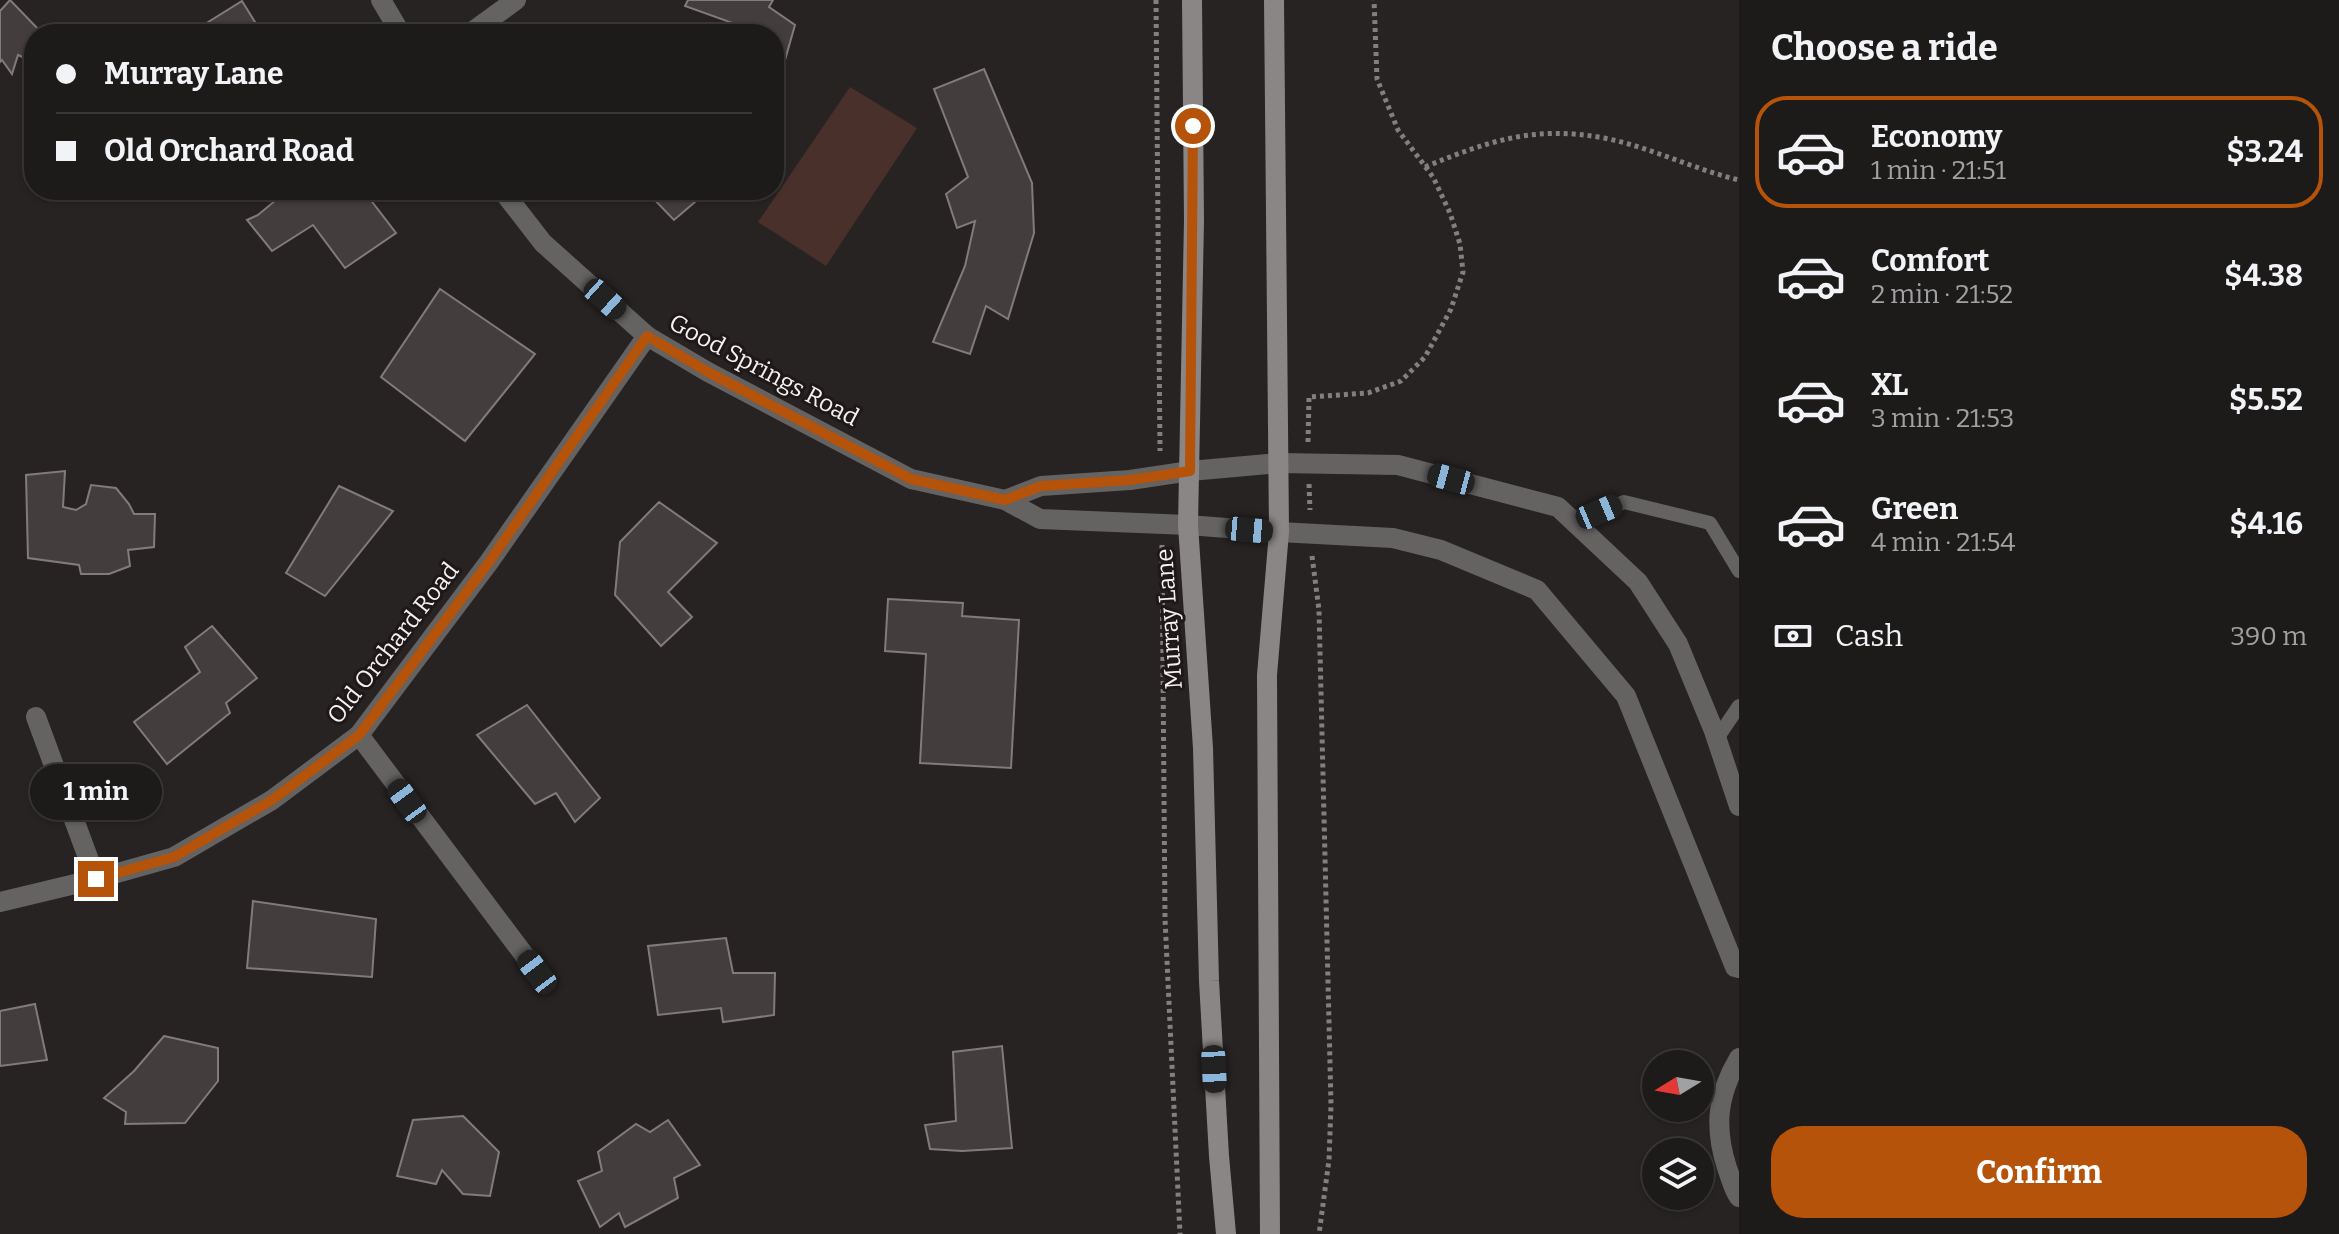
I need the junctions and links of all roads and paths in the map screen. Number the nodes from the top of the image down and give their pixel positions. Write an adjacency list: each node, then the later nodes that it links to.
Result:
1 (381, 0): 7 (street)
2 (516, 0): 8 (street)
3 (1156, 0): 16 (path)
4 (1192, 0): 15 (main road, Murray Lane)
5 (1274, 0): 13 (main road)
6 (1374, 0): 9 (path)
7 (395, 24)
8 (483, 24)
9 (1425, 167): 10 (path); 14 (path)
10 (1739, 180)
11 (510, 200): 12 (street, Good Springs Road)
12 (647, 336): 17 (street, Good Springs Road); 26 (street, Old Orchard Road)
13 (1279, 463): 14 (street); 15 (street); 21 (main road)
14 (1308, 464): 19 (street); 22 (path)
15 (1190, 471): 16 (street); 20 (main road, Murray Lane)
16 (1160, 476): 17 (street)
17 (1005, 500): 18 (street, Good Springs Road)
18 (1162, 523): 20 (street, Good Springs Road); 35 (path)
19 (1575, 523): 23 (lane); 27 (street)
20 (1188, 525): 21 (street, Good Springs Road); 36 (main road, Murray Lane)
21 (1279, 532): 22 (street, Good Springs Road); 37 (main road)
22 (1311, 534): 31 (street, Good Springs Road); 38 (path)
23 (1739, 571)
24 (1739, 706): 27 (lane)
25 (36, 717): 29 (street)
26 (359, 735): 29 (street, Old Orchard Road); 32 (street)
27 (1716, 740): 28 (street)
28 (1739, 806)
29 (96, 879): 30 (street, Old Orchard Road)
30 (0, 902)
31 (1739, 968)
32 (537, 972)
33 (1739, 1058): 34 (street)
34 (1739, 1197)
35 (1180, 1234)
36 (1226, 1234)
37 (1270, 1234)
38 (1319, 1234)

